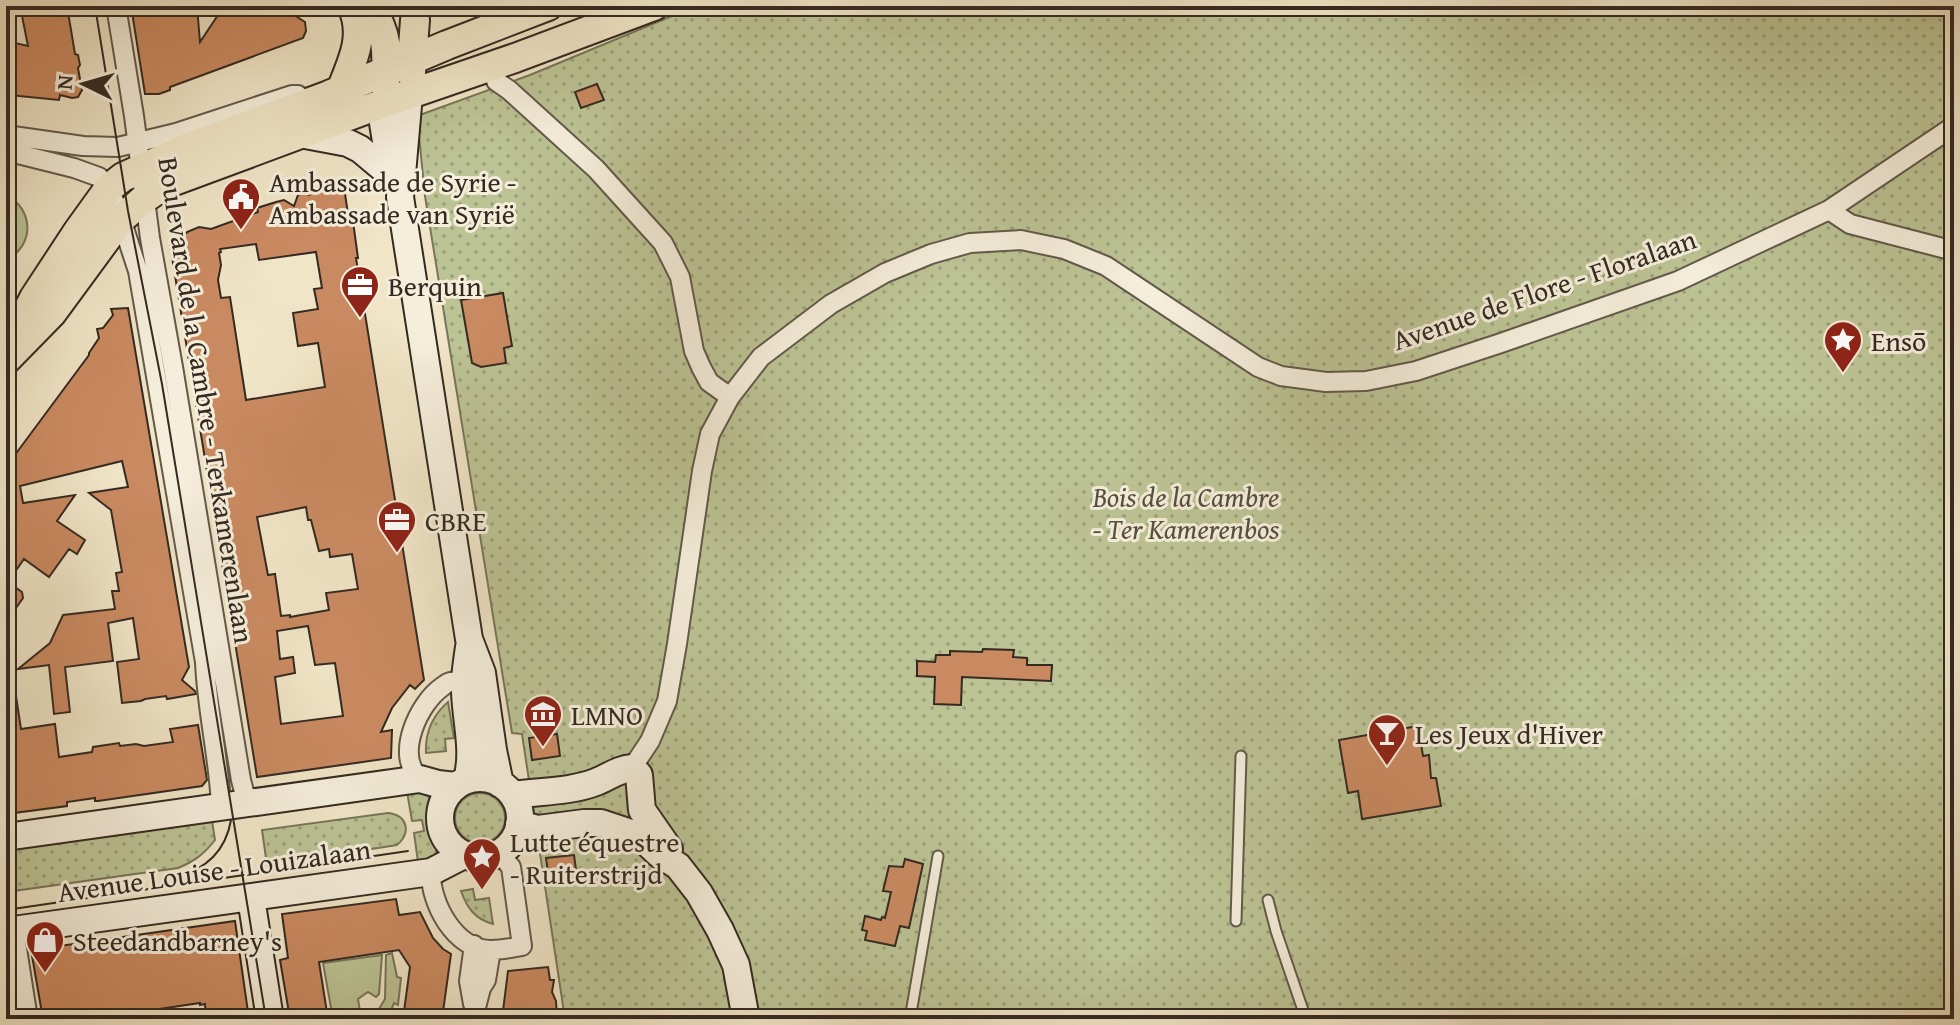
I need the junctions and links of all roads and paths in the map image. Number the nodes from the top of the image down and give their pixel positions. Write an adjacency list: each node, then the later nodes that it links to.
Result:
1 (116, 6): 16 (street, Boulevard de la Cambre - Terkamerenlaan)
2 (352, 6): 10 (main road)
3 (369, 6): 8 (main road)
4 (548, 6): 7 (main road)
5 (654, 6): 11 (main road)
6 (406, 13): 7 (main road); 8 (main road)
7 (447, 45): 8 (main road)
8 (399, 65): 10 (main road); 11 (main road)
9 (496, 81): 25 (street)
10 (335, 93): 16 (main road)
11 (396, 98): 13 (main road); 17 (main road)
12 (1954, 126): 20 (street, Avenue de Flore - Floralaan)
13 (300, 134): 17 (main road); 19 (main road)
14 (6, 135): 16 (street)
15 (6, 151): 18 (street)
16 (133, 152): 18 (main road); 19 (street, Boulevard de la Cambre - Terkamerenlaan)
17 (395, 186): 26 (main road)
18 (109, 188): 21 (street, Boulevard de la Cambre - Terkamerenlaan); 23 (main road)
19 (145, 198): 21 (main road); 33 (street, Boulevard de la Cambre - Terkamerenlaan)
20 (1829, 210): 22 (street); 25 (street, Avenue de Flore - Floralaan)
21 (121, 219): 24 (main road); 33 (street, Boulevard de la Cambre - Terkamerenlaan)
22 (1954, 251)
23 (6, 353)
24 (6, 360)
25 (730, 397): 29 (street, Avenue de Flore - Floralaan)
26 (469, 639): 27 (main road); 32 (main road)
27 (464, 689): 30 (street); 31 (main road)
28 (1241, 756): 43 (lane)
29 (632, 768): 32 (main road); 39 (main road)
30 (420, 779): 31 (main road); 33 (main road)
31 (461, 783): 32 (main road); 37 (main road)
32 (506, 789): 34 (main road)
33 (234, 804): 35 (main road)
34 (519, 824): 36 (main road); 39 (main road)
35 (6, 837)
36 (499, 853): 37 (main road); 45 (street)
37 (464, 855): 40 (main road, Avenue Louise - Louizalaan)
38 (938, 856): 50 (lane)
39 (678, 866): 49 (main road)
40 (431, 872): 41 (main road, Avenue Louise - Louizalaan); 45 (street)
41 (251, 898): 44 (main road, Avenue Louise - Louizalaan); 48 (main road)
42 (1268, 900): 51 (lane)
43 (1236, 921)
44 (10, 931): 47 (street)
45 (482, 948): 46 (street)
46 (474, 1015)
47 (28, 1019)
48 (270, 1019)
49 (746, 1019)
50 (910, 1019)
51 (1306, 1019)

